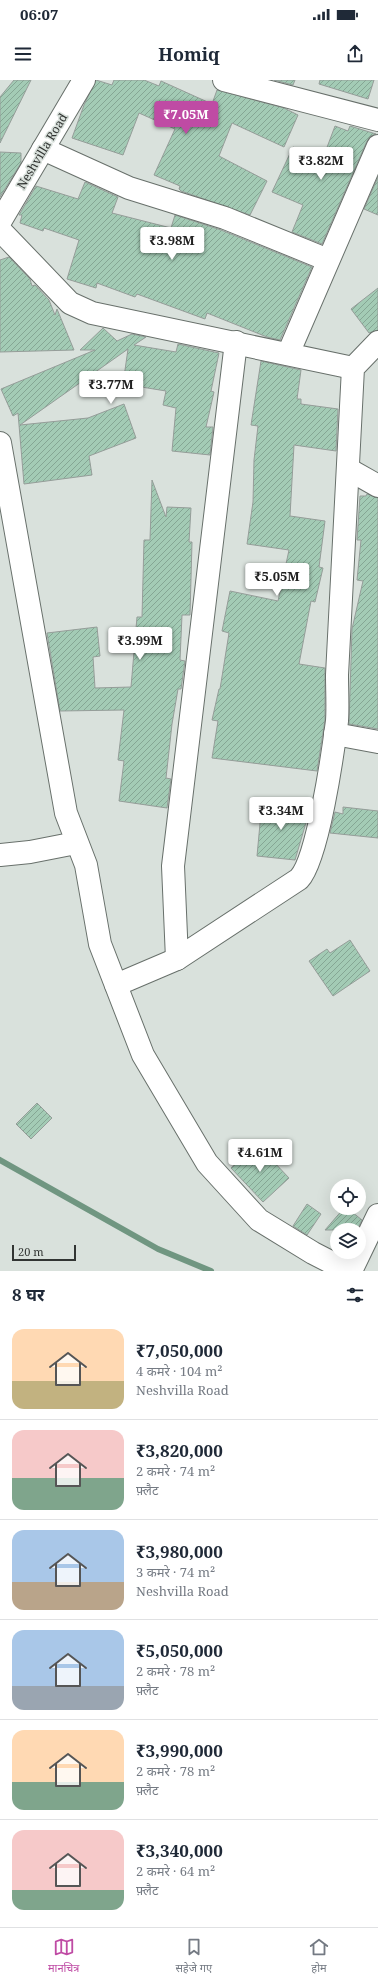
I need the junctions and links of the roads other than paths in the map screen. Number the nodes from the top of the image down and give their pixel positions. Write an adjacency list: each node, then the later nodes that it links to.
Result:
1 (84, 80): 5 (street, Neshvilla Road)
2 (224, 80): 3 (street)
3 (378, 120)
4 (378, 146): 8 (street)
5 (43, 149): 6 (street, Neshvilla Road); 8 (street)
6 (0, 222)
7 (0, 230): 9 (street)
8 (328, 260): 11 (street)
9 (236, 342): 11 (street); 20 (street)
10 (378, 342): 12 (street)
11 (288, 354): 12 (street)
12 (353, 368): 14 (street)
13 (0, 443): 18 (street)
14 (348, 469): 15 (street); 16 (street)
15 (378, 486)
16 (335, 734): 17 (street); 20 (street)
17 (378, 742)
18 (76, 843): 19 (street); 21 (street)
19 (0, 855)
20 (178, 959): 21 (street)
21 (116, 985): 23 (street)
22 (378, 1215): 23 (street)
23 (350, 1271)

